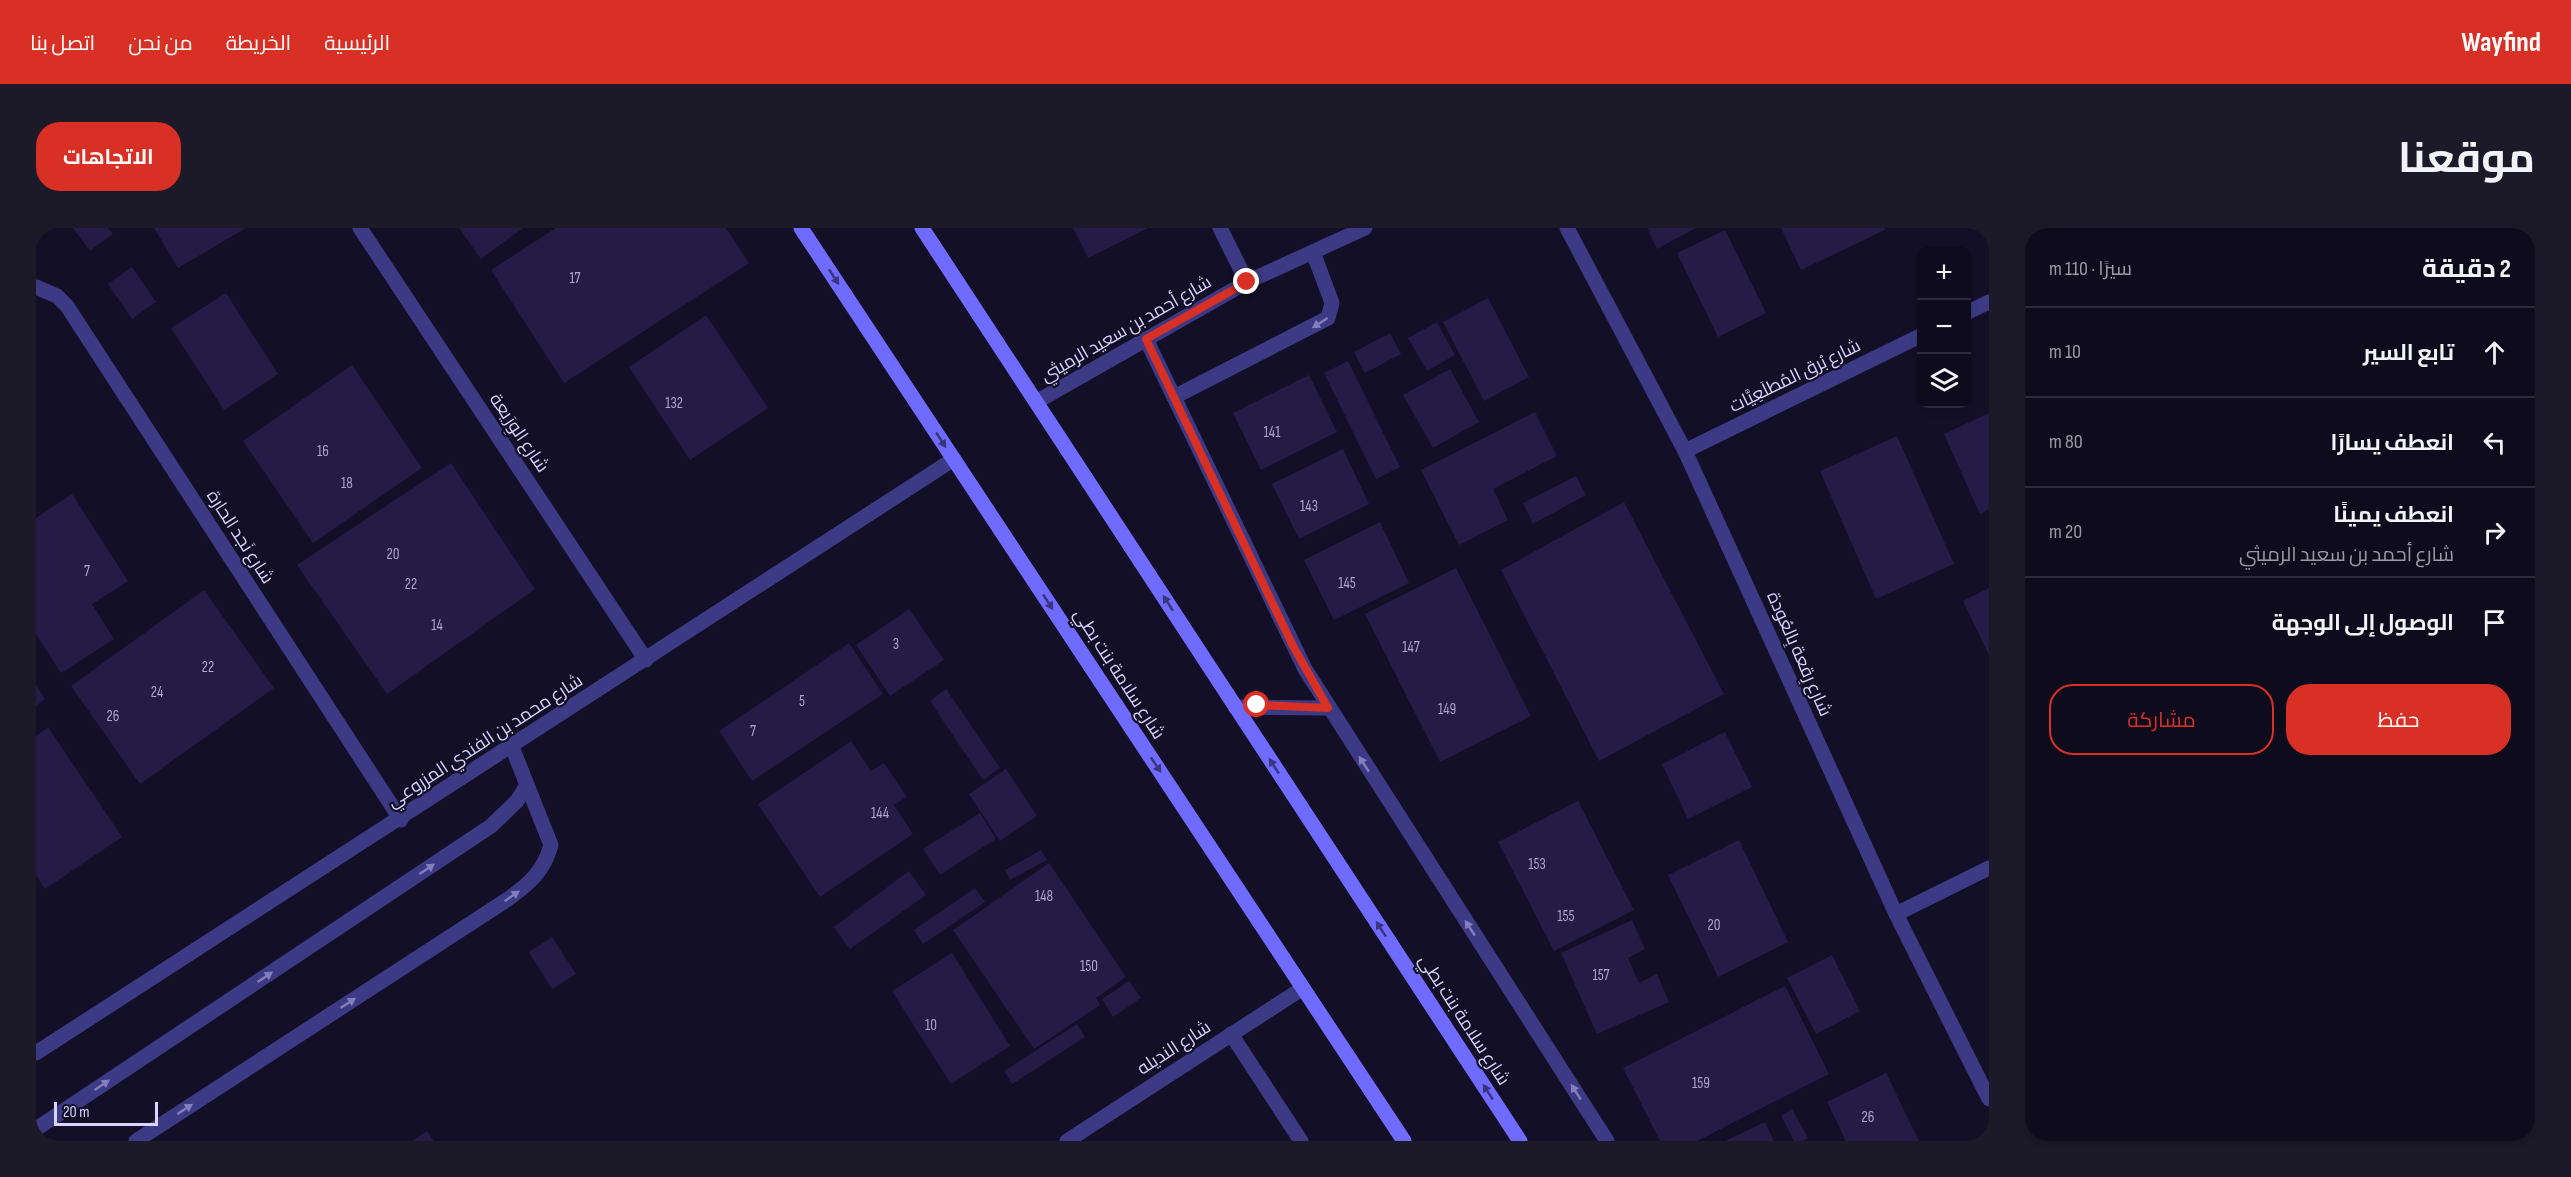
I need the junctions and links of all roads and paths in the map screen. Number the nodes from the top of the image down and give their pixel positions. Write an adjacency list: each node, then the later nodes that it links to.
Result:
1 (360, 228): 18 (street, شارع الوِرَيعة)
2 (801, 228): 17 (main road, شارع سلامة بنت بطي, one-way to 17)
3 (921, 228): 15 (main road, شارع سلامة بنت بطي)
4 (1220, 228): 8 (street)
5 (1365, 228): 7 (street, شارع أحمد بن سعيد الرميثي)
6 (1567, 228): 16 (street, شارع رِقعة بِالعُودة)
7 (1313, 252): 8 (street, شارع أحمد بن سعيد الرميثي); 14 (street, one-way to 14)
8 (1247, 282): 13 (street, شارع أحمد بن سعيد الرميثي)
9 (36, 287): 23 (street, شارع نَجد الحارة)
10 (1989, 302): 11 (street)
11 (1971, 311)
12 (1917, 337): 16 (street, شارع بُرق المُطلَعِيَّات)
13 (1146, 339): 14 (street); 15 (street, شارع أحمد بن سعيد الرميثي)
14 (1174, 397): 20 (street)
15 (1036, 402): 19 (main road, شارع سلامة بنت بطي, one-way to 15)
16 (1685, 451): 25 (street, شارع رِقعة بِالعُودة)
17 (954, 459): 18 (street, شارع محمد بن الفندي المزروعي); 26 (main road, شارع سلامة بنت بطي, one-way to 26)
18 (646, 660): 21 (street, شارع محمد بن الفندي المزروعي)
19 (1235, 707): 20 (street); 36 (main road, شارع سلامة بنت بطي, one-way to 19)
20 (1328, 708): 37 (street, one-way to 20)
21 (512, 747): 22 (street); 23 (street, شارع محمد بن الفندي المزروعي)
22 (527, 785): 31 (street, one-way to 22); 32 (street, one-way to 22)
23 (401, 820): 29 (street, شارع محمد بن الفندي المزروعي)
24 (1989, 868): 25 (street)
25 (1896, 914): 30 (street, شارع رِقعة بِالعُودة)
26 (1303, 988): 28 (street, شارع النديله); 35 (main road, شارع سلامة بنت بطي)
27 (36, 1034): 29 (street)
28 (1231, 1034): 33 (street, شارع النديله); 34 (street)
29 (40, 1050)
30 (1989, 1099)
31 (36, 1129)
32 (136, 1141)
33 (1067, 1141)
34 (1301, 1141)
35 (1404, 1141)
36 (1520, 1141)
37 (1607, 1141)

